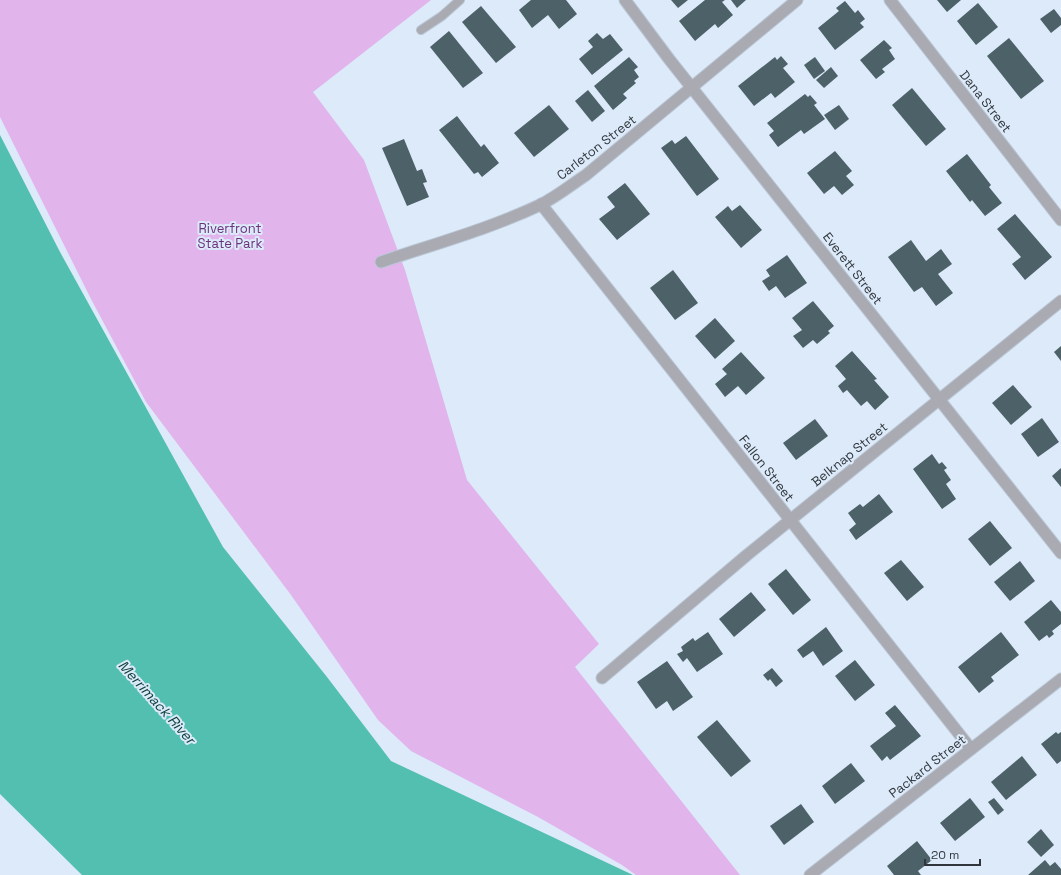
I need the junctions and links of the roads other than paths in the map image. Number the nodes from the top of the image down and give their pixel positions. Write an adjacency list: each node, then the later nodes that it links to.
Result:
1 (460, 0): 5 (lane)
2 (625, 0): 6 (street, Everett Street)
3 (798, 0): 6 (street, Carleton Street)
4 (890, 0): 8 (street, Dana Street)
5 (421, 30)
6 (691, 88): 7 (street, Carleton Street); 11 (street, Everett Street)
7 (541, 204): 9 (street, Carleton Street); 12 (street, Fallon Street)
8 (1061, 220)
9 (381, 262)
10 (1061, 301): 11 (street, Belknap Street)
11 (939, 400): 12 (street, Belknap Street); 13 (street, Everett Street)
12 (790, 520): 14 (street, Belknap Street); 16 (street, Fallon Street)
13 (1061, 553)
14 (602, 678)
15 (1061, 679): 16 (street, Packard Street)
16 (971, 749): 17 (street, Packard Street)
17 (810, 875)

